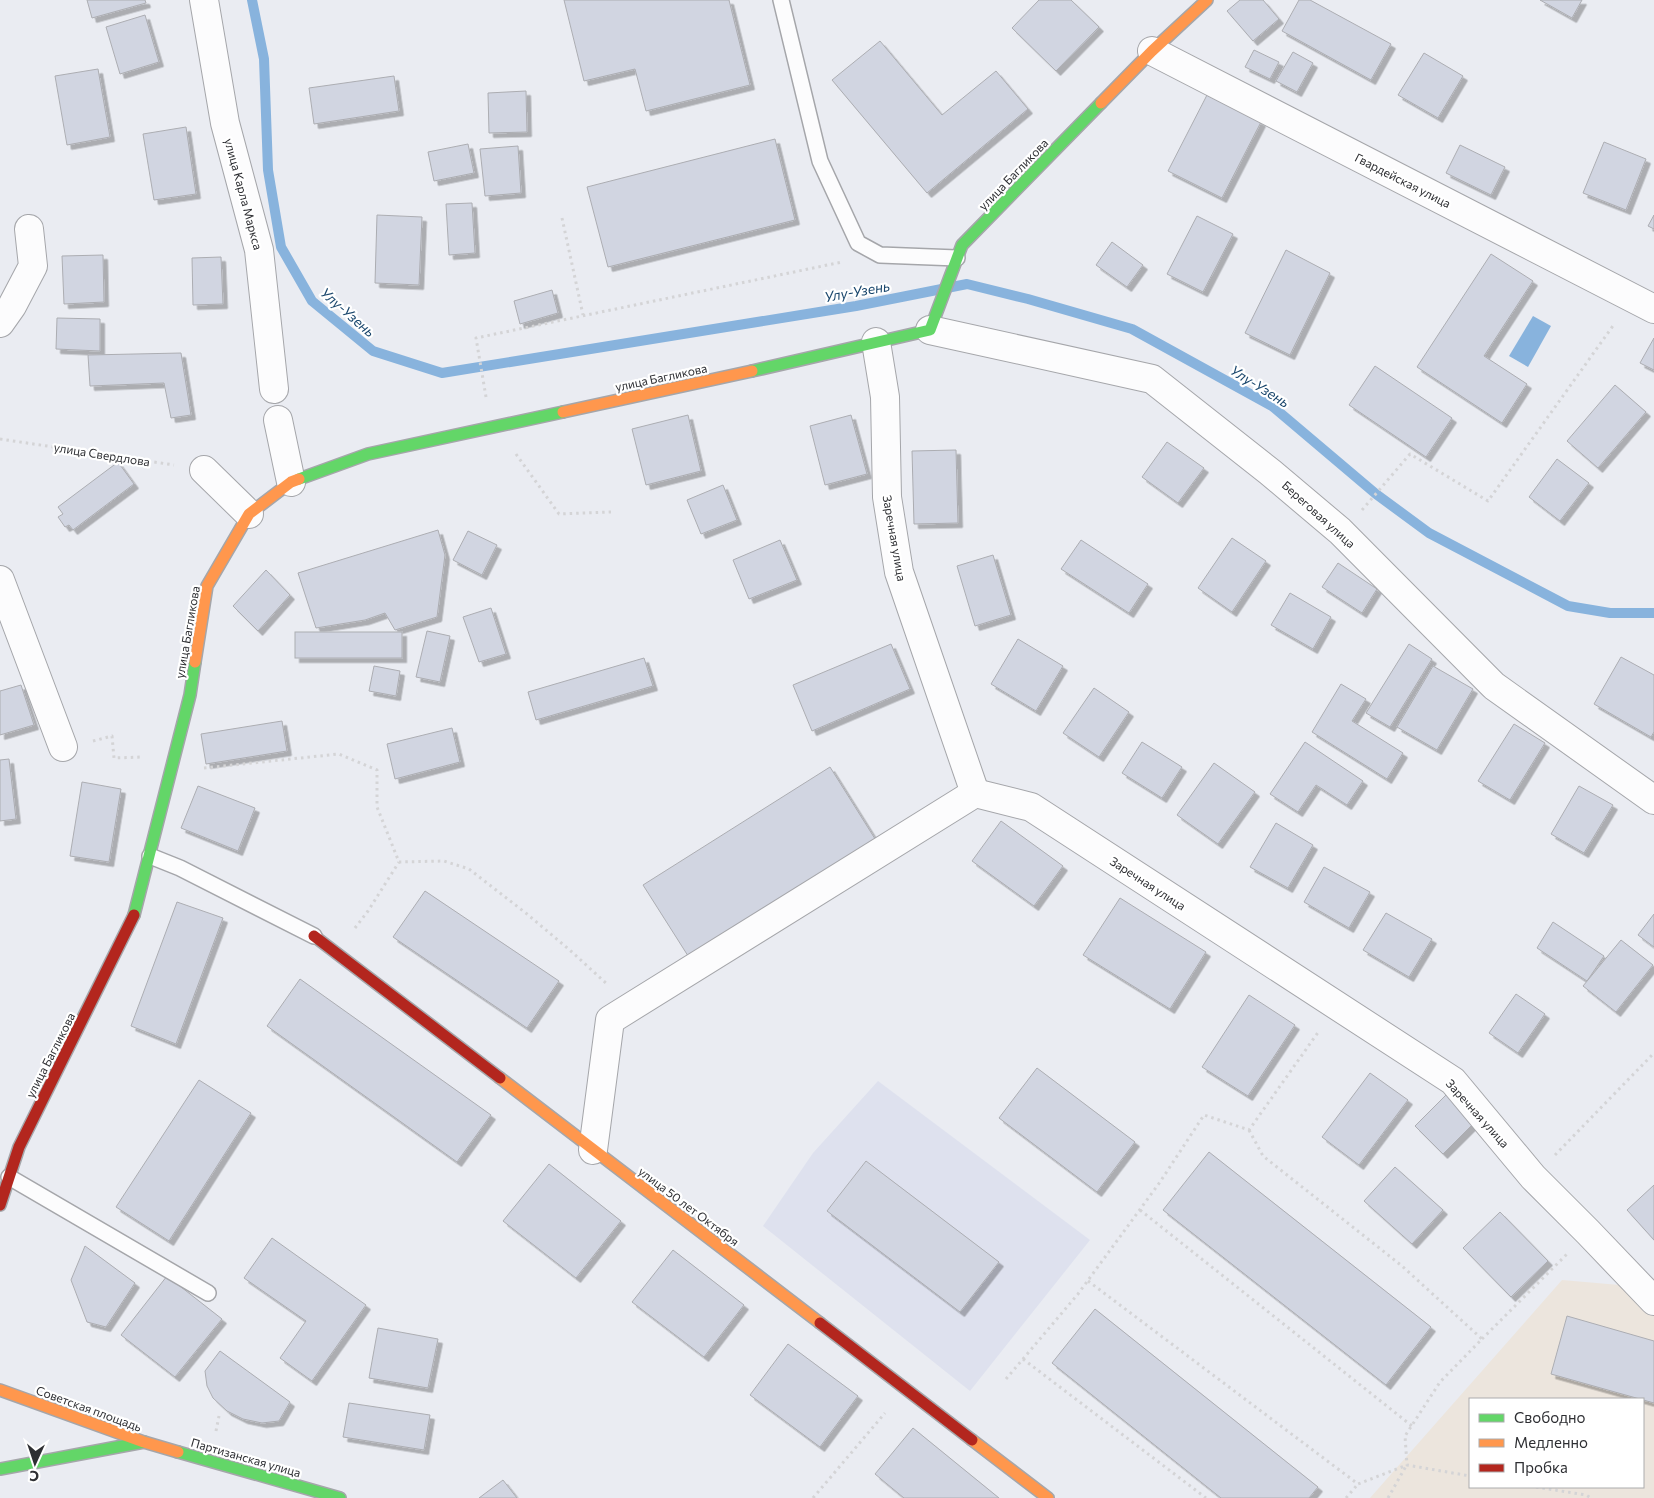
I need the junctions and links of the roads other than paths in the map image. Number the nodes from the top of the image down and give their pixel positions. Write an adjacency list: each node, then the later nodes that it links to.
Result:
1 (204, 0): 11 (street, улица Карла Маркса)
2 (780, 0): 6 (lane)
3 (1207, 0): 4 (main road, улица Багликова)
4 (1152, 51): 6 (main road, улица Багликова); 7 (street, Гвардейская улица)
5 (29, 229): 9 (street)
6 (954, 265): 8 (main road, улица Багликова)
7 (1644, 303)
8 (934, 319): 10 (main road, улица Багликова); 19 (street, Береговая улица)
9 (0, 323)
10 (876, 342): 14 (main road, улица Багликова); 18 (street, Заречная улица)
11 (274, 389)
12 (278, 420): 14 (street)
13 (204, 470): 15 (street)
14 (291, 482): 15 (main road, улица Багликова)
15 (249, 514): 20 (main road, улица Багликова)
16 (0, 580): 17 (street)
17 (63, 748)
18 (975, 793): 22 (street); 26 (street, Заречная улица)
19 (1654, 800)
20 (150, 856): 21 (lane); 23 (main road, улица Багликова)
21 (314, 936): 22 (main road, улица 50 лет Октября)
22 (593, 1150): 31 (main road, улица 50 лет Октября)
23 (9, 1177): 24 (main road, улица Багликова); 25 (lane)
24 (0, 1205)
25 (208, 1293)
26 (1654, 1302)
27 (0, 1390): 28 (main road, Советская площадь)
28 (144, 1442): 29 (main road, Советская площадь); 30 (main road, Партизанская улица)
29 (0, 1469)
30 (340, 1498)
31 (1048, 1498)

